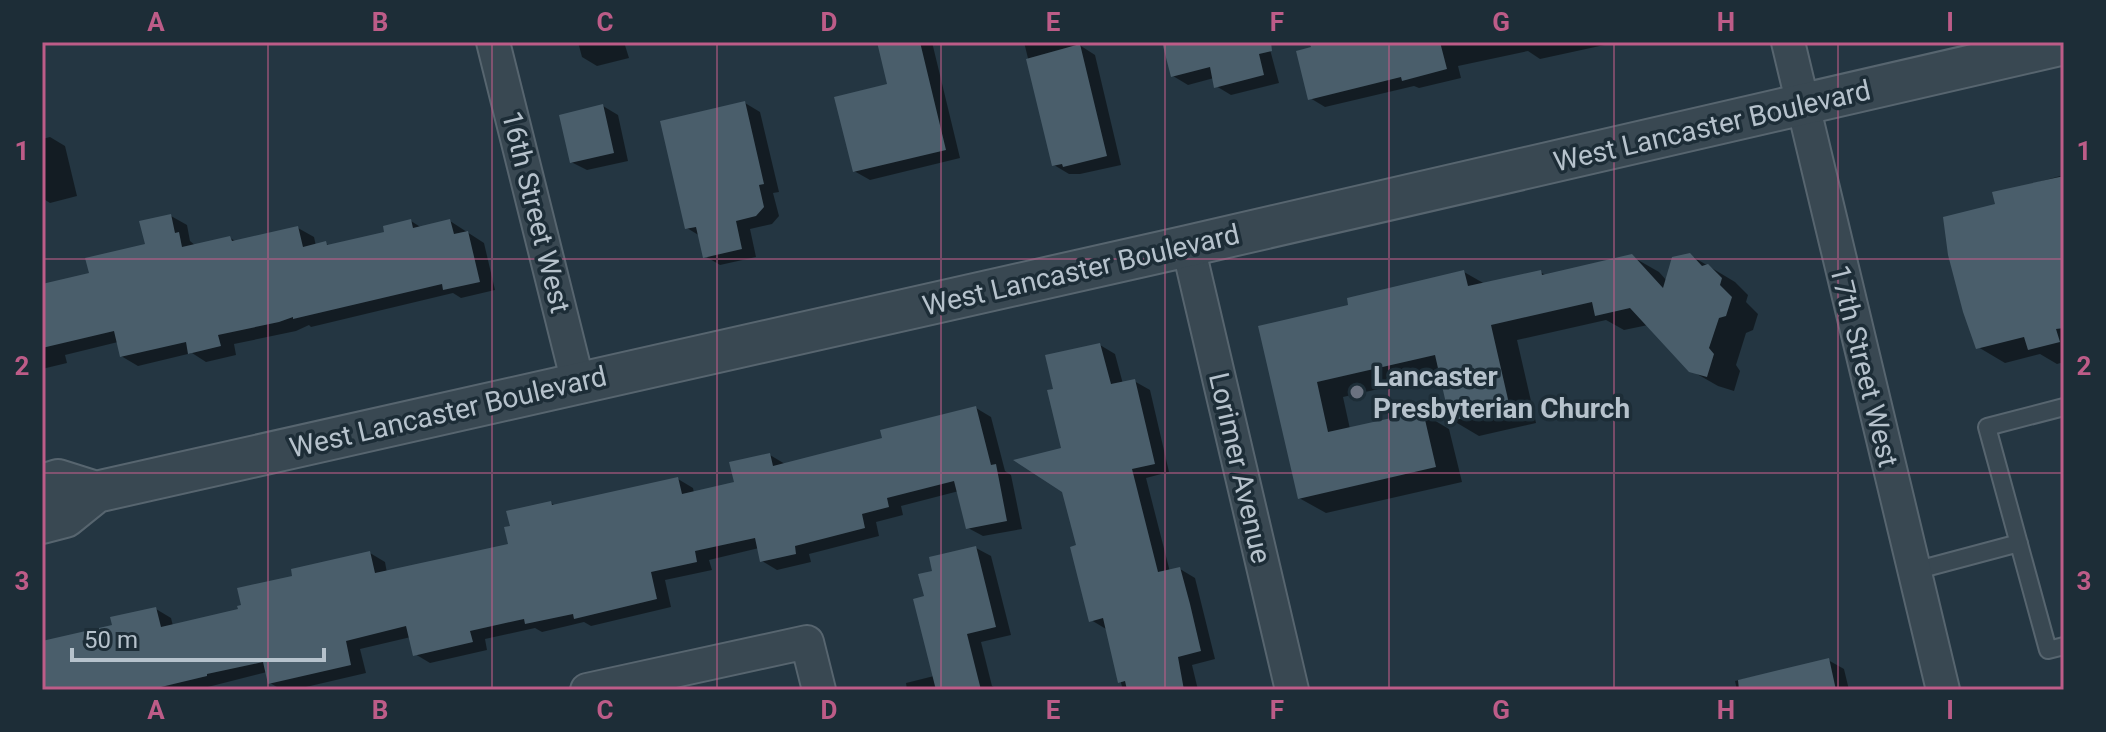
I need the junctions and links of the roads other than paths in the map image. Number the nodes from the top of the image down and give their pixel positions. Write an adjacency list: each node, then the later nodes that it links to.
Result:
1 (493, 42): 6 (street, 16th Street West)
2 (1788, 42): 4 (street, 17th Street West)
3 (2064, 44): 4 (street, West Lancaster Boulevard)
4 (1802, 106): 5 (street, West Lancaster Boulevard); 12 (street, 17th Street West)
5 (1188, 246): 6 (street, West Lancaster Boulevard); 16 (street, Lorimer Avenue)
6 (578, 383): 9 (street, West Lancaster Boulevard)
7 (2064, 407): 11 (lane)
8 (42, 485): 9 (street)
9 (96, 492): 10 (street, West Lancaster Boulevard)
10 (42, 523)
11 (2019, 543): 12 (lane); 13 (lane)
12 (1914, 571): 17 (street, 17th Street West)
13 (2064, 646)
14 (587, 690): 15 (street)
15 (819, 690)
16 (1292, 690)
17 (1943, 690)

